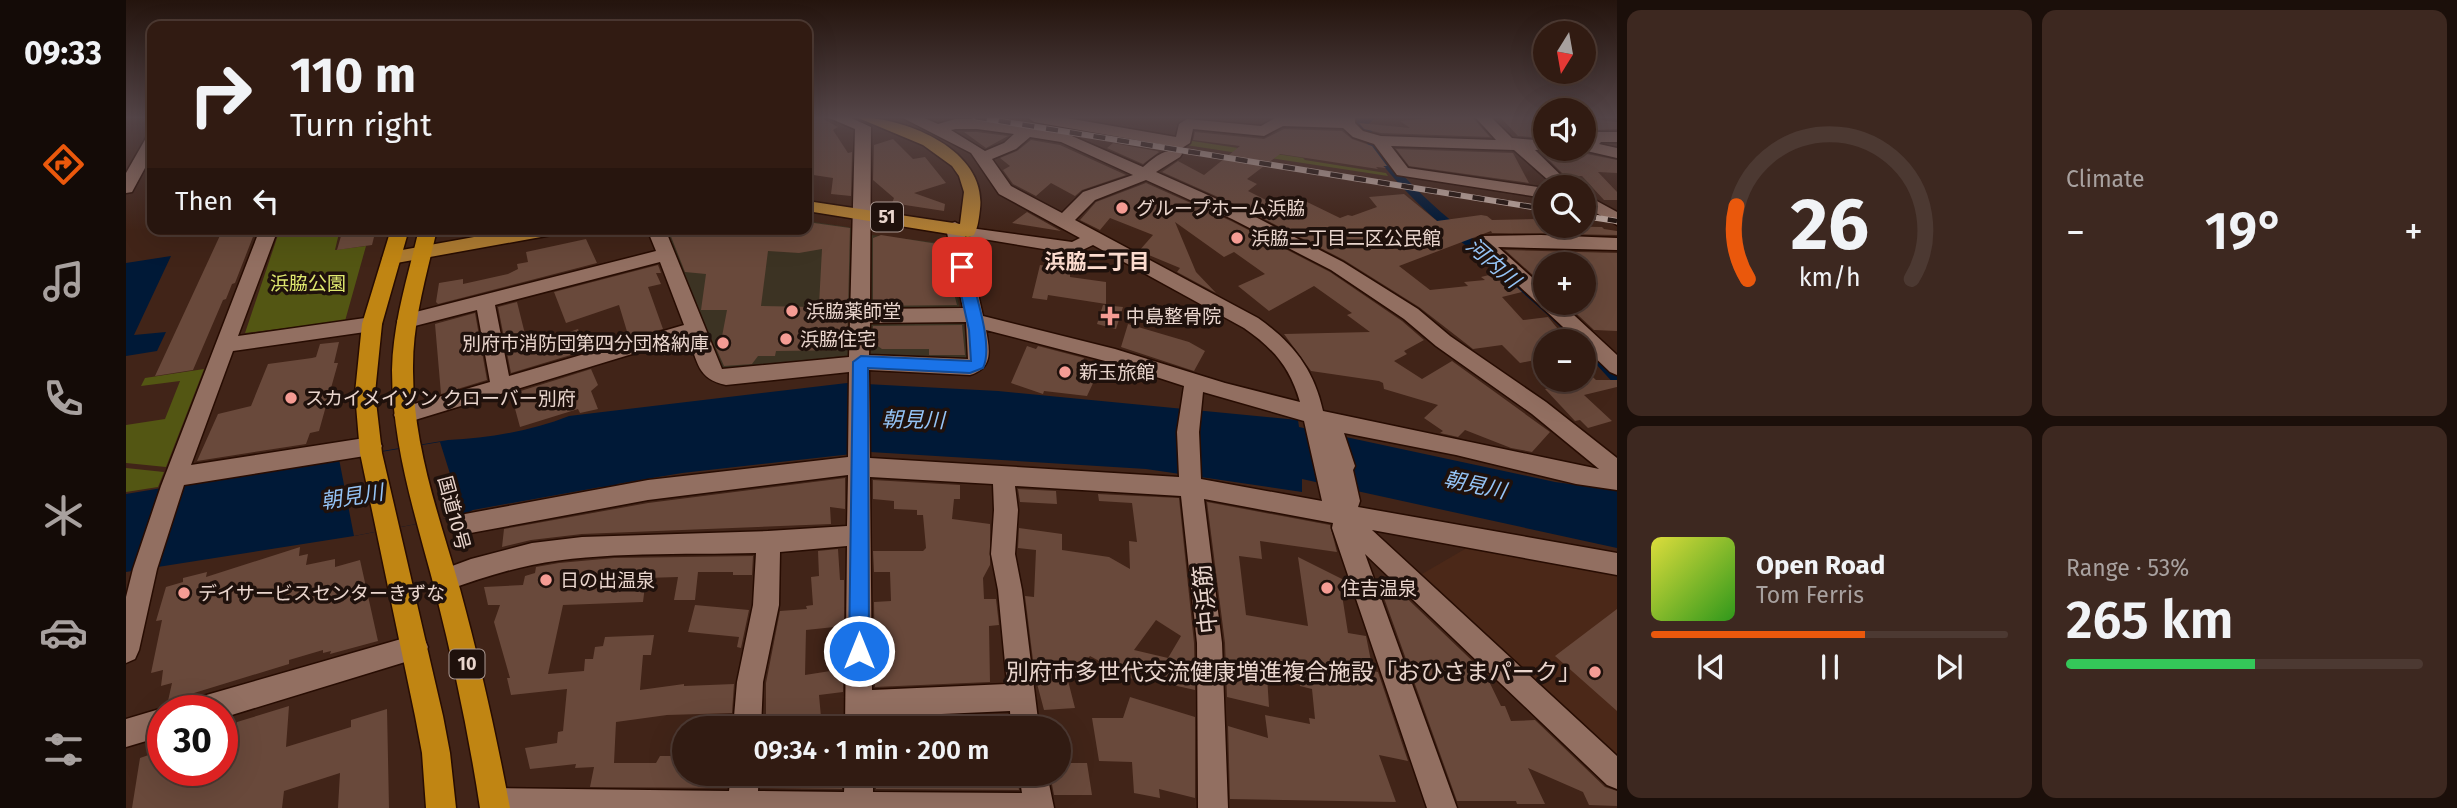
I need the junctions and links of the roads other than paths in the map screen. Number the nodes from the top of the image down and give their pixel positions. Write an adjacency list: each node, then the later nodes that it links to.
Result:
1 (144, 155): 13 (street)
2 (863, 155): 19 (street)
3 (944, 155): 22 (main road)
4 (981, 155): 10 (street)
5 (989, 155): 10 (street)
6 (1102, 155): 11 (street)
7 (1168, 155): 11 (street)
8 (1388, 155): 14 (street)
9 (1526, 155): 12 (street)
10 (984, 157): 20 (street)
11 (1144, 174): 20 (street); 54 (street)
12 (1550, 175)
13 (126, 188)
14 (1533, 191)
15 (1596, 201): 16 (street)
16 (1617, 204)
17 (812, 207): 19 (main road, 51)
18 (1596, 210): 21 (street)
19 (862, 214): 22 (main road, 51); 36 (street)
20 (1064, 222): 28 (street)
21 (1611, 224)
22 (961, 230): 28 (street); 37 (street)
23 (267, 235): 44 (street)
24 (398, 235): 32 (highway, 10)
25 (427, 235): 30 (highway, 国道10号 / 10)
26 (522, 235): 30 (main road)
27 (658, 235): 31 (street)
28 (1093, 238): 51 (street)
29 (1617, 244): 33 (street)
30 (422, 255): 32 (main road); 38 (highway, 国道10号 / 10)
31 (665, 255): 34 (street); 40 (street)
32 (391, 258): 39 (highway, 10)
33 (1533, 288)
34 (485, 302): 38 (street); 49 (street)
35 (1563, 315): 41 (street)
36 (862, 316): 37 (street); 47 (street)
37 (974, 317): 47 (street); 48 (street)
38 (407, 321): 50 (highway, 国道10号 / 10)
39 (372, 324): 44 (street); 52 (highway, 10)
40 (693, 329): 47 (street); 49 (street)
41 (1579, 329)
42 (1596, 340): 43 (street)
43 (1617, 341)
44 (225, 345): 58 (street)
45 (1596, 345): 46 (street)
46 (1617, 367)
47 (860, 372): 53 (street)
48 (1195, 381): 51 (street); 56 (street, 中浜筋)
49 (501, 388): 50 (street)
50 (405, 415): 64 (highway, 国道10号 / 10)
51 (1317, 419): 57 (street); 59 (street)
52 (371, 450): 58 (street); 65 (highway, 10)
53 (856, 461): 55 (street); 60 (street); 61 (street)
54 (1617, 471)
55 (1003, 474): 56 (street); 67 (street)
56 (1191, 481): 59 (street); 84 (street, 中浜筋)
57 (1617, 481)
58 (174, 482): 66 (street)
59 (1338, 509): 63 (street); 74 (street); 85 (street)
60 (465, 524)
61 (860, 535): 62 (street); 70 (street)
62 (768, 542): 64 (street); 69 (street)
63 (1617, 564)
64 (445, 580): 79 (highway, 国道10号 / 10)
65 (415, 647): 68 (street); 81 (highway, 10)
66 (126, 650)
67 (1022, 697): 70 (street); 71 (street)
68 (238, 700)
69 (748, 716)
70 (859, 716)
71 (1024, 716)
72 (147, 727): 73 (street)
73 (126, 733)
74 (1617, 775)
75 (744, 786): 78 (street)
76 (859, 786): 80 (street)
77 (1035, 786): 83 (street)
78 (743, 804): 79 (street); 80 (street)
79 (495, 805)
80 (858, 807): 82 (street)
81 (441, 808)
82 (1033, 808)
83 (1039, 808)
84 (1213, 808)
85 (1442, 808)

